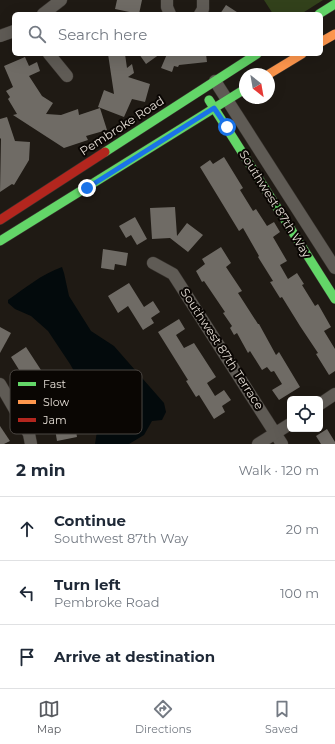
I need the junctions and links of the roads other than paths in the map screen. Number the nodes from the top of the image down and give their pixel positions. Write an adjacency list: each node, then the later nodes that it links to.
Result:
1 (61, 0): 5 (street)
2 (167, 0): 6 (street)
3 (203, 0): 7 (street)
4 (335, 4): 8 (main road)
5 (46, 12)
6 (169, 12)
7 (201, 12)
8 (322, 12)
9 (12, 32): 11 (street)
10 (335, 34): 12 (main road)
11 (0, 36)
12 (323, 41)
13 (51, 56): 17 (street)
14 (254, 56): 18 (main road, Pembroke Road)
15 (299, 56): 16 (main road)
16 (275, 70)
17 (68, 76)
18 (215, 81): 19 (main road, Pembroke Road); 21 (street, Southwest 87th Way)
19 (202, 89): 22 (main road, Southwest 87th Way); 23 (main road, Pembroke Road)
20 (239, 93): 21 (main road)
21 (227, 100): 22 (main road); 25 (street, Southwest 87th Way)
22 (214, 108): 24 (main road); 26 (main road, Southwest 87th Way)
23 (0, 220)
24 (0, 241)
25 (320, 244): 26 (street); 28 (street, Southwest 87th Way)
26 (306, 253): 29 (main road, Southwest 87th Way)
27 (153, 263): 35 (street, Southwest 87th Terrace)
28 (335, 268)
29 (335, 299)
30 (0, 384): 32 (street)
31 (335, 394): 33 (street)
32 (10, 401)
33 (323, 402)
34 (287, 426): 35 (street)
35 (276, 433): 38 (street); 39 (street, Southwest 87th Terrace)
36 (29, 434): 37 (street)
37 (31, 444)
38 (258, 444)
39 (282, 444)

